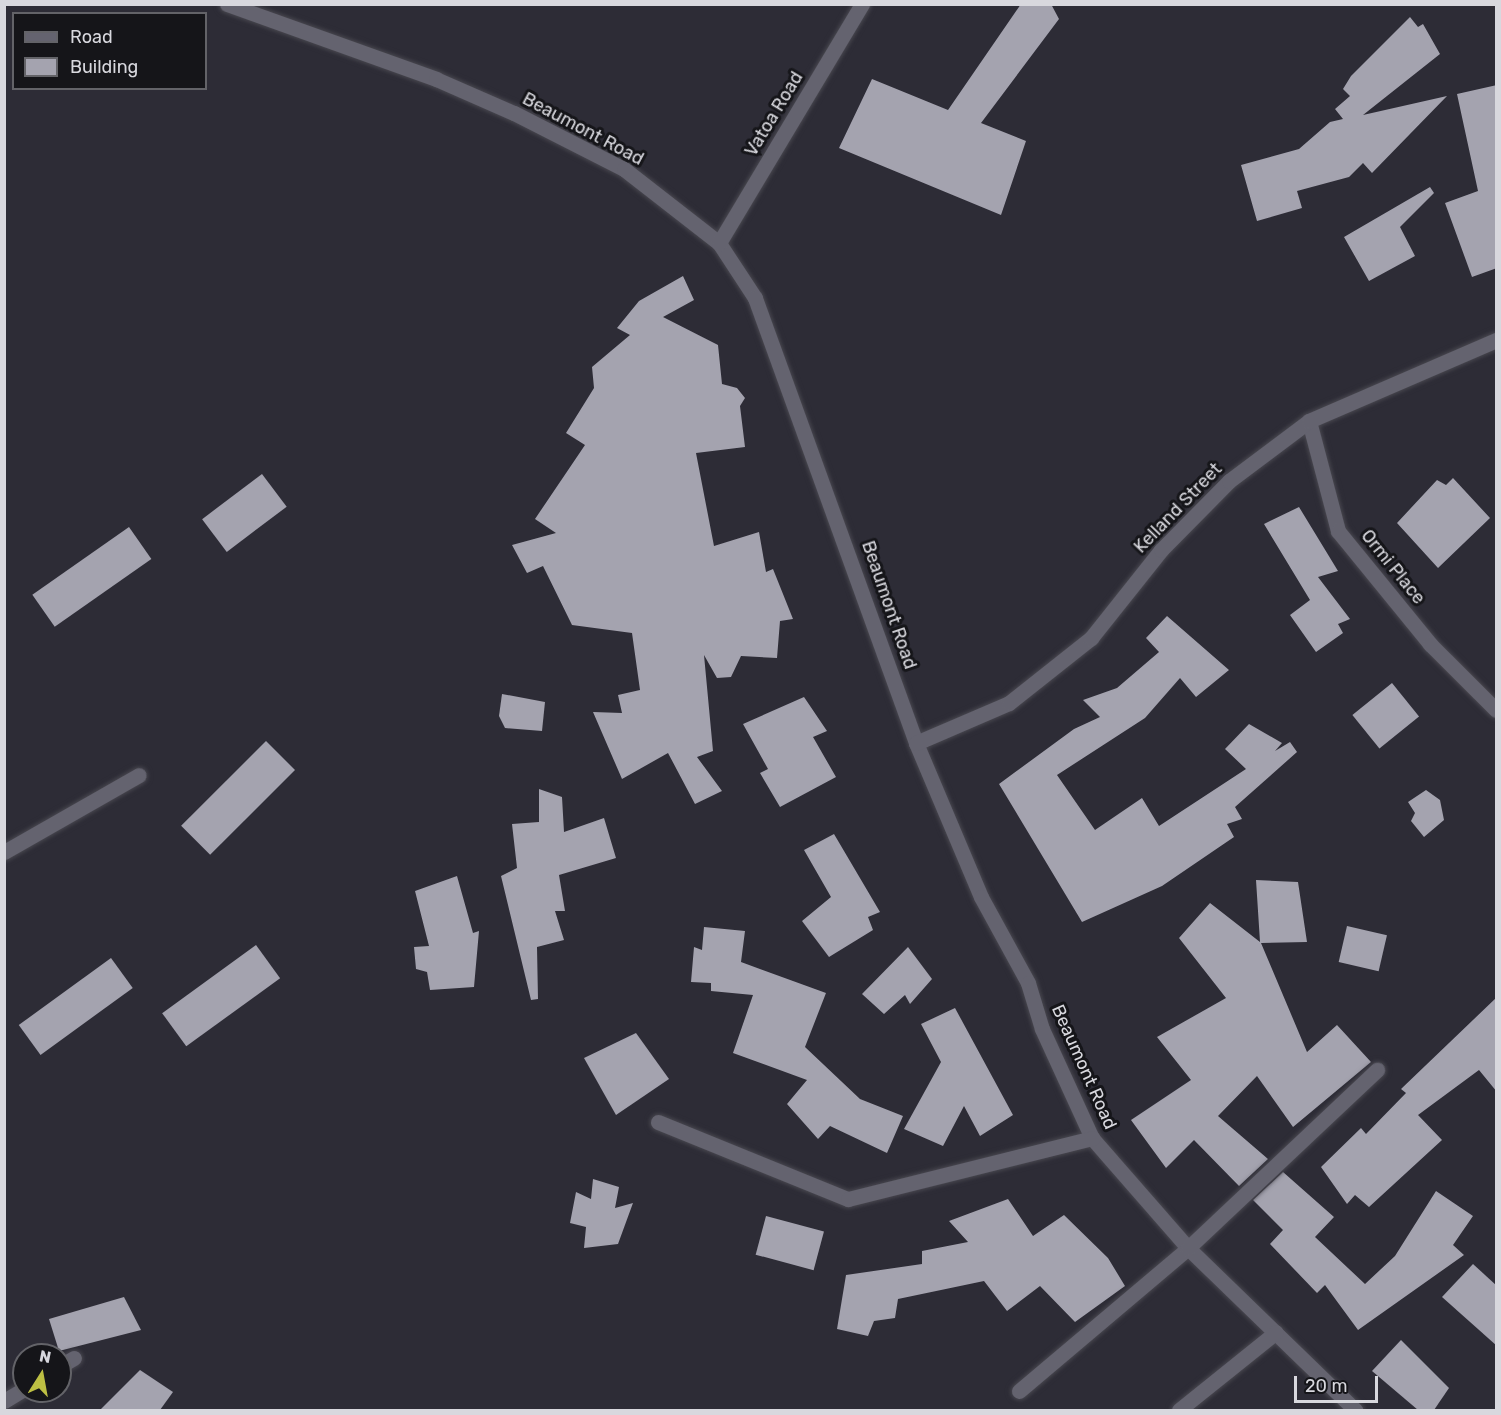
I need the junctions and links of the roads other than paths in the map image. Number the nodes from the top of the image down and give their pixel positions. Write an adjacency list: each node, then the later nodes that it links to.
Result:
1 (227, 4): 3 (street, Beaumont Road)
2 (862, 4): 3 (street, Vatoa Road)
3 (719, 243): 7 (street, Beaumont Road)
4 (1497, 340): 5 (street, Kelland Street)
5 (1309, 421): 6 (street, Ormi Place); 7 (street, Kelland Street)
6 (1497, 710)
7 (916, 743): 12 (street, Beaumont Road)
8 (139, 775): 9 (street)
9 (4, 852)
10 (1377, 1070): 13 (street)
11 (658, 1122): 12 (street)
12 (1092, 1138): 13 (street, Beaumont Road)
13 (1188, 1248): 14 (street, Beaumont Road); 15 (street)
14 (1276, 1332): 16 (street); 17 (street, Beaumont Road)
15 (1018, 1391)
16 (1179, 1410)
17 (1355, 1410)

